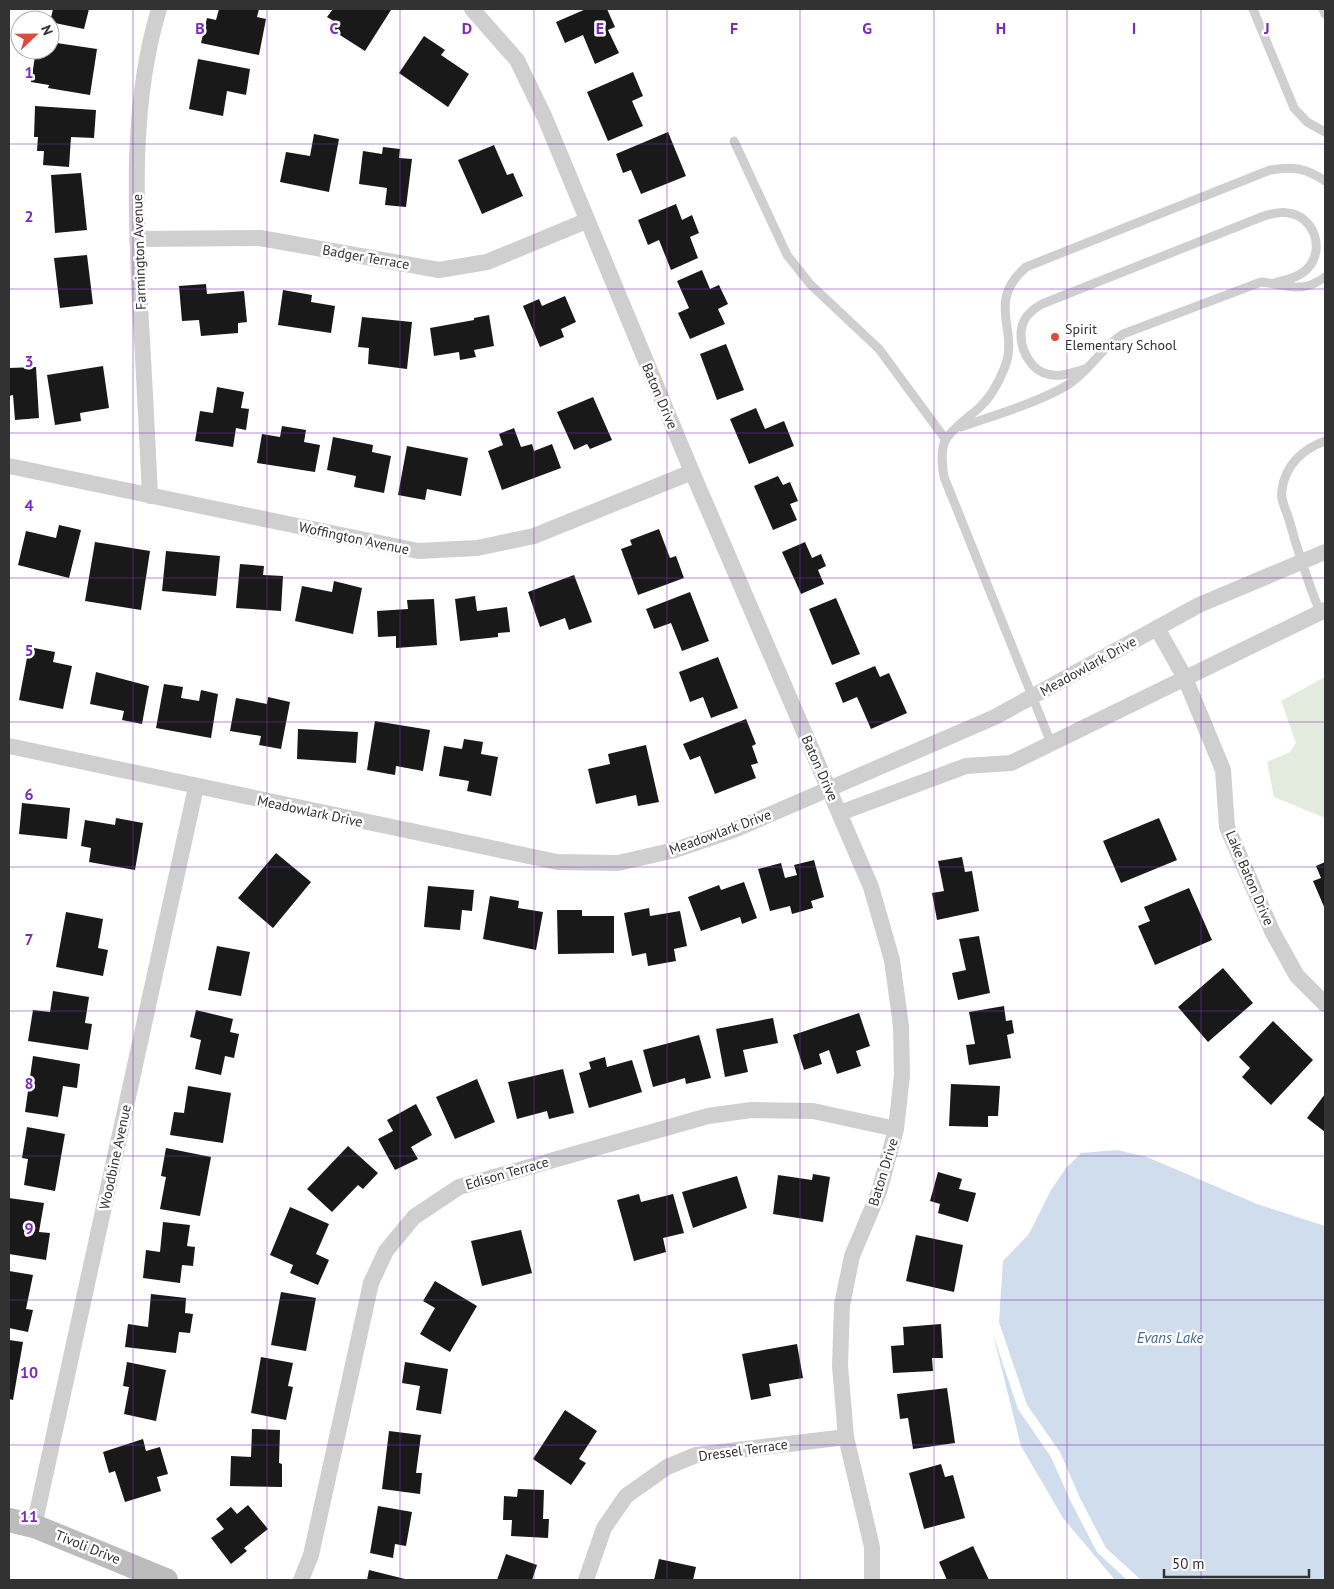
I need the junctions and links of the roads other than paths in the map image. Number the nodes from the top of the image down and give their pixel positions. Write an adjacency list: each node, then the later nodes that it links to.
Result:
1 (159, 9): 12 (street, Farmington Avenue)
2 (472, 9): 11 (street, Baton Drive)
3 (1253, 9): 6 (lane)
4 (1323, 9): 5 (lane)
5 (1325, 14)
6 (1307, 122): 7 (lane); 8 (lane)
7 (1325, 127)
8 (1325, 132)
9 (734, 142): 19 (lane)
10 (1325, 181): 15 (lane)
11 (586, 221): 12 (street, Badger Terrace); 22 (street, Baton Drive)
12 (137, 239): 23 (street, Farmington Avenue)
13 (1325, 278): 14 (lane)
14 (1274, 283): 16 (lane); 17 (lane)
15 (1007, 330): 16 (lane); 18 (lane)
16 (1022, 331): 17 (lane)
17 (1086, 369): 18 (lane)
18 (956, 429): 19 (lane)
19 (946, 440): 29 (lane)
20 (1325, 441): 25 (lane)
21 (9, 466): 23 (street, Woffington Avenue)
22 (692, 472): 23 (street, Woffington Avenue); 33 (street, Baton Drive)
23 (150, 496)
24 (1325, 552): 25 (street, Meadowlark Drive)
25 (1300, 563): 26 (lane); 27 (street, Meadowlark Drive)
26 (1323, 611): 28 (street)
27 (1157, 628): 28 (street, Lake Baton Drive); 29 (street, Meadowlark Drive)
28 (1185, 678): 30 (street); 35 (street, Lake Baton Drive)
29 (1032, 697): 30 (lane); 33 (street, Meadowlark Drive)
30 (1051, 744): 34 (street)
31 (9, 746): 32 (street, Meadowlark Drive)
32 (196, 787): 33 (street, Meadowlark Drive); 39 (street, Woodbine Avenue)
33 (829, 788): 34 (street, Baton Drive)
34 (840, 813): 36 (street, Baton Drive)
35 (1325, 1004)
36 (896, 1129): 37 (street, Baton Drive); 41 (street, Edison Terrace)
37 (846, 1437): 42 (street, Dressel Terrace); 43 (street, Baton Drive)
38 (9, 1520): 39 (street, Tivoli Drive)
39 (34, 1526): 40 (street, Tivoli Drive)
40 (166, 1580)
41 (301, 1580)
42 (586, 1580)
43 (872, 1580)

